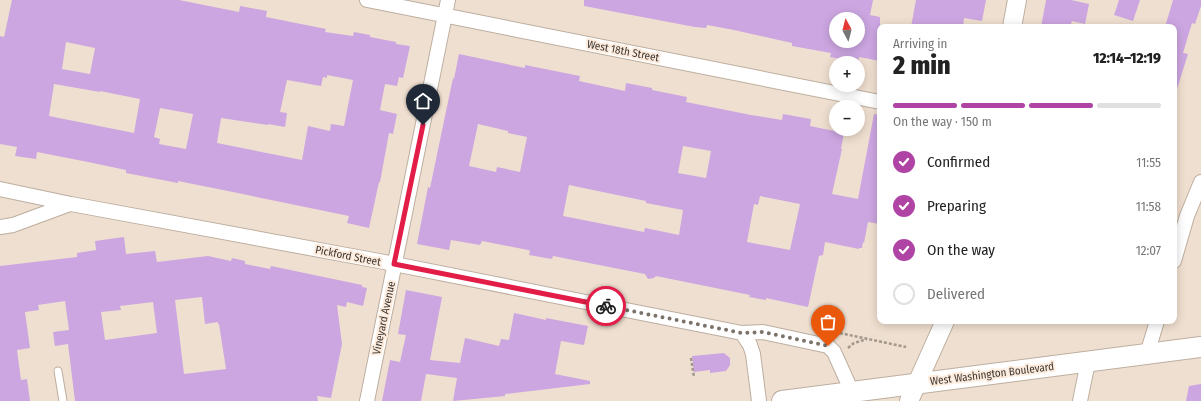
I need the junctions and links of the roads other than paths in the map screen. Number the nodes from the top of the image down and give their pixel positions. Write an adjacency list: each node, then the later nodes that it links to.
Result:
1 (367, 0): 4 (street, West 18th Street)
2 (448, 0): 4 (street, Vineyard Avenue)
3 (1017, 0): 5 (street)
4 (445, 16): 6 (street, West 18th Street); 12 (street, Vineyard Avenue)
5 (1013, 24)
6 (877, 101)
7 (1201, 182): 11 (street)
8 (0, 189): 9 (street, Pickford Street)
9 (70, 204): 10 (street); 12 (street, Pickford Street)
10 (0, 227)
11 (1177, 251)
12 (394, 264): 15 (street, Pickford Street); 24 (street, Vineyard Avenue)
13 (944, 324): 21 (street)
14 (1156, 324): 17 (street)
15 (742, 333): 20 (street, Pickford Street); 25 (street)
16 (1201, 347): 17 (main road, West Washington Boulevard)
17 (1147, 354): 18 (main road, West Washington Boulevard)
18 (1088, 362): 21 (main road, West Washington Boulevard); 27 (street)
19 (58, 371): 23 (lane)
20 (852, 392): 21 (main road, West Washington Boulevard); 22 (main road, West Washington Boulevard)
21 (913, 392)
22 (828, 398): 26 (main road, West Washington Boulevard)
23 (62, 401)
24 (367, 401)
25 (758, 401)
26 (782, 401)
27 (1080, 401)

